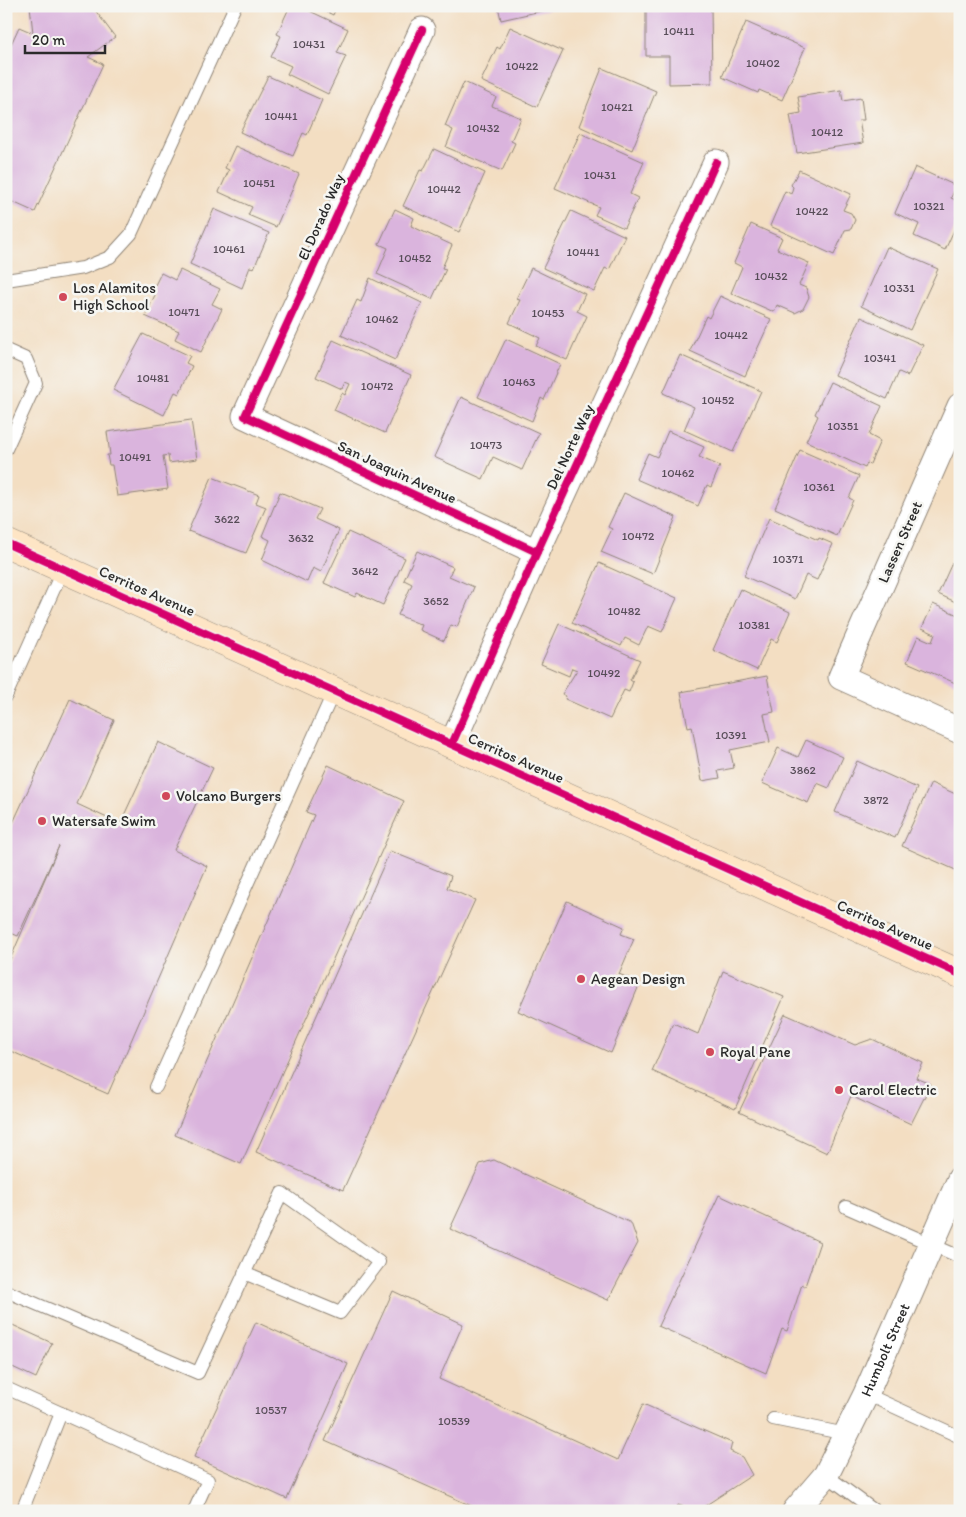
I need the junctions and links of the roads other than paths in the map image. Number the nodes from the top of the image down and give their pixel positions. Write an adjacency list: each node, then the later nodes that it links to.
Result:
1 (235, 6): 4 (lane)
2 (422, 30): 7 (street, El Dorado Way)
3 (716, 162): 10 (street, Del Norte Way)
4 (6, 280)
5 (6, 350): 8 (lane)
6 (960, 406): 14 (street, Lassen Street)
7 (245, 416): 10 (street, San Joaquin Avenue)
8 (6, 450)
9 (6, 543): 11 (main road, Cerritos Avenue)
10 (537, 552): 15 (street, Del Norte Way)
11 (63, 569): 12 (main road, Cerritos Avenue); 13 (lane)
12 (334, 691): 15 (main road, Cerritos Avenue); 17 (lane)
13 (6, 696)
14 (960, 731)
15 (452, 744): 16 (main road, Cerritos Avenue)
16 (960, 974)
17 (156, 1087)
18 (960, 1179): 20 (street, Humbolt Street)
19 (846, 1207): 20 (lane)
20 (931, 1244): 21 (lane); 25 (street, Humbolt Street)
21 (960, 1257)
22 (244, 1273): 22 (lane); 23 (lane)
23 (6, 1291)
24 (6, 1388): 26 (lane)
25 (866, 1394): 28 (street, Humbolt Street); 29 (lane)
26 (61, 1413): 31 (lane); 32 (lane)
27 (773, 1419): 28 (lane)
28 (846, 1434): 30 (street, Humbolt Street)
29 (960, 1437)
30 (826, 1475): 33 (street, Humbolt Street); 34 (lane)
31 (22, 1511)
32 (194, 1511)
33 (794, 1511)
34 (875, 1511)

